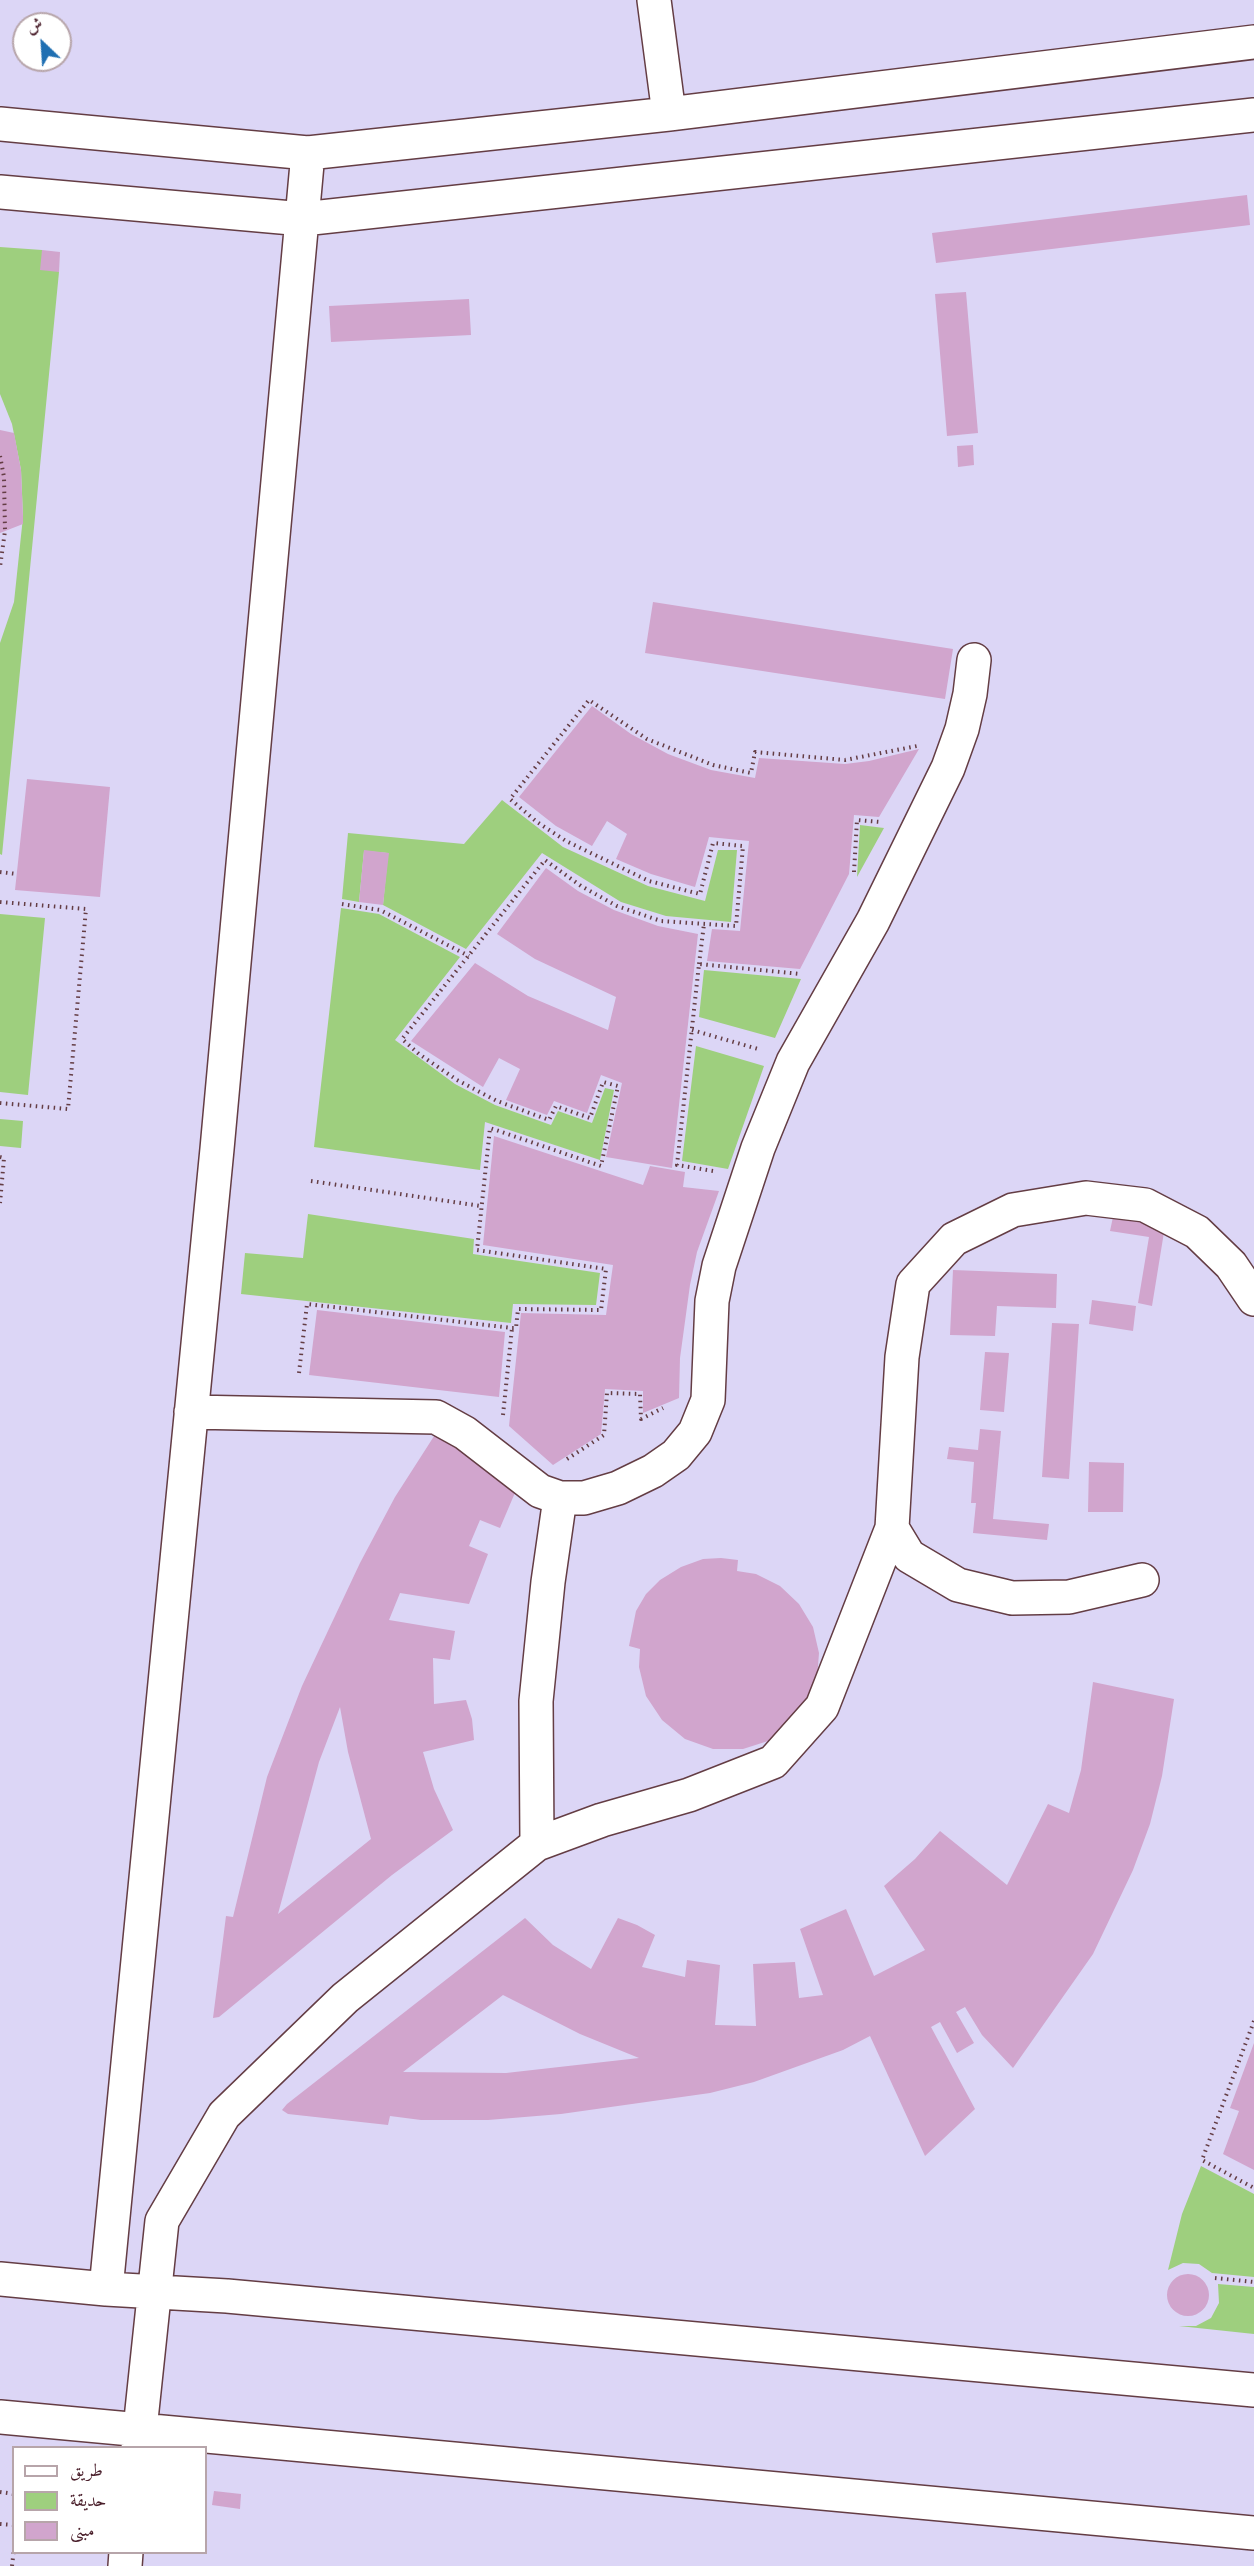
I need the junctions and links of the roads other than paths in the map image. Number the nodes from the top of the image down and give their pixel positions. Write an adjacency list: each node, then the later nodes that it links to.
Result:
1 (654, 0): 3 (street)
2 (1254, 42): 3 (street)
3 (669, 114): 6 (street)
4 (1254, 115): 8 (street)
5 (0, 124): 6 (street)
6 (308, 153): 8 (street)
7 (0, 192): 8 (street)
8 (303, 219): 11 (street)
9 (974, 660): 12 (street)
10 (1254, 1299): 13 (street)
11 (191, 1412): 12 (street); 17 (street)
12 (560, 1498): 15 (street)
13 (892, 1527): 14 (street); 15 (street)
14 (1142, 1580)
15 (537, 1844): 18 (street)
16 (0, 2279): 17 (street)
17 (106, 2289): 18 (street)
18 (154, 2292): 19 (street); 21 (street)
19 (1254, 2390)
20 (0, 2417): 21 (street)
21 (139, 2439): 22 (street)
22 (1254, 2533)

